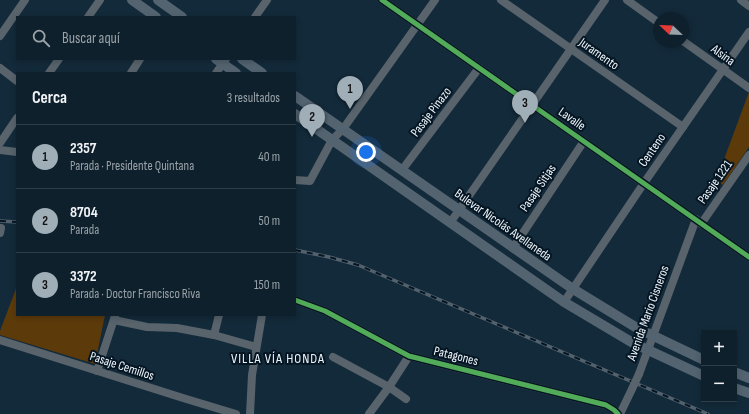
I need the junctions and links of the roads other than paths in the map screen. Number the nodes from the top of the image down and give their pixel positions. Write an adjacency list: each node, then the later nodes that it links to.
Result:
1 (25, 0): 20 (street)
2 (100, 0): 13 (street)
3 (132, 0): 14 (main road)
4 (158, 0): 15 (main road)
5 (267, 0): 16 (street)
6 (382, 0): 18 (street, Lavalle)
7 (434, 0): 18 (street)
8 (502, 0): 22 (street, Juramento)
9 (605, 0): 22 (street)
10 (627, 0): 17 (street)
11 (741, 0): 12 (street)
12 (749, 6)
13 (89, 16)
14 (155, 16)
15 (181, 16)
16 (256, 16)
17 (653, 20)
18 (417, 25): 28 (street, Lavalle); 42 (street)
19 (749, 32): 29 (street, Centeno)
20 (0, 36)
21 (689, 45): 29 (street, Alsina)
22 (571, 50): 38 (street); 41 (street, Juramento)
23 (58, 60): 30 (street)
24 (139, 60): 31 (street)
25 (243, 60): 34 (main road)
26 (222, 61): 32 (street); 33 (main road)
27 (0, 68): 35 (street)
28 (479, 68): 38 (street, Lavalle); 49 (street, Pasaje Pinazo)
29 (722, 69): 36 (street, Alsina); 41 (street, Centeno)
30 (50, 72)
31 (132, 72)
32 (216, 72)
33 (235, 72)
34 (261, 72)
35 (16, 79)
36 (749, 88)
37 (296, 97): 42 (main road, Bulevar Nicolás Avellaneda)
38 (532, 105): 44 (street, Lavalle); 52 (street)
39 (296, 115): 43 (main road)
40 (16, 119): 45 (street)
41 (683, 127): 51 (street, Centeno)
42 (343, 130): 43 (street); 49 (main road, Bulevar Nicolás Avellaneda)
43 (332, 140): 50 (street); 54 (main road)
44 (584, 141): 51 (street, Lavalle); 55 (street, Pasaje Sitjas)
45 (0, 143)
46 (0, 150): 47 (street)
47 (16, 152)
48 (749, 155): 53 (street, Pasaje 1221)
49 (402, 170): 52 (main road, Bulevar Nicolás Avellaneda)
50 (296, 180)
51 (644, 183): 53 (street, Lavalle); 57 (street, Centeno)
52 (459, 210): 54 (street); 55 (main road, Bulevar Nicolás Avellaneda)
53 (699, 222): 56 (street, Lavalle); 64 (street, Avenida Mario Cisneros)
54 (450, 223): 59 (main road)
55 (513, 248): 57 (main road, Bulevar Nicolás Avellaneda)
56 (749, 257)
57 (573, 289): 59 (street, Centeno); 64 (main road, Bulevar Nicolás Avellaneda)
58 (296, 300): 68 (street, Patagones)
59 (564, 302): 67 (main road)
60 (219, 316): 63 (street)
61 (262, 316): 66 (street)
62 (115, 318): 63 (street); 71 (street)
63 (214, 335): 66 (street)
64 (652, 336): 67 (street, Avenida Mario Cisneros); 70 (main road, Bulevar Nicolás Avellaneda)
65 (0, 340): 71 (street, Pasaje Cemillos)
66 (256, 347): 80 (street)
67 (647, 350): 73 (main road); 82 (street, Avenida Mario Cisneros, bridge)
68 (409, 356): 75 (street); 82 (street, Patagones)
69 (333, 357): 75 (street)
70 (701, 359)
71 (97, 371): 79 (street, Pasaje Cemillos)
72 (737, 373): 74 (main road)
73 (701, 375)
74 (749, 378)
75 (389, 387): 78 (street); 81 (street)
76 (737, 389): 77 (main road)
77 (749, 393)
78 (406, 399)
79 (236, 414)
80 (250, 414)
81 (369, 414)
82 (619, 414)

